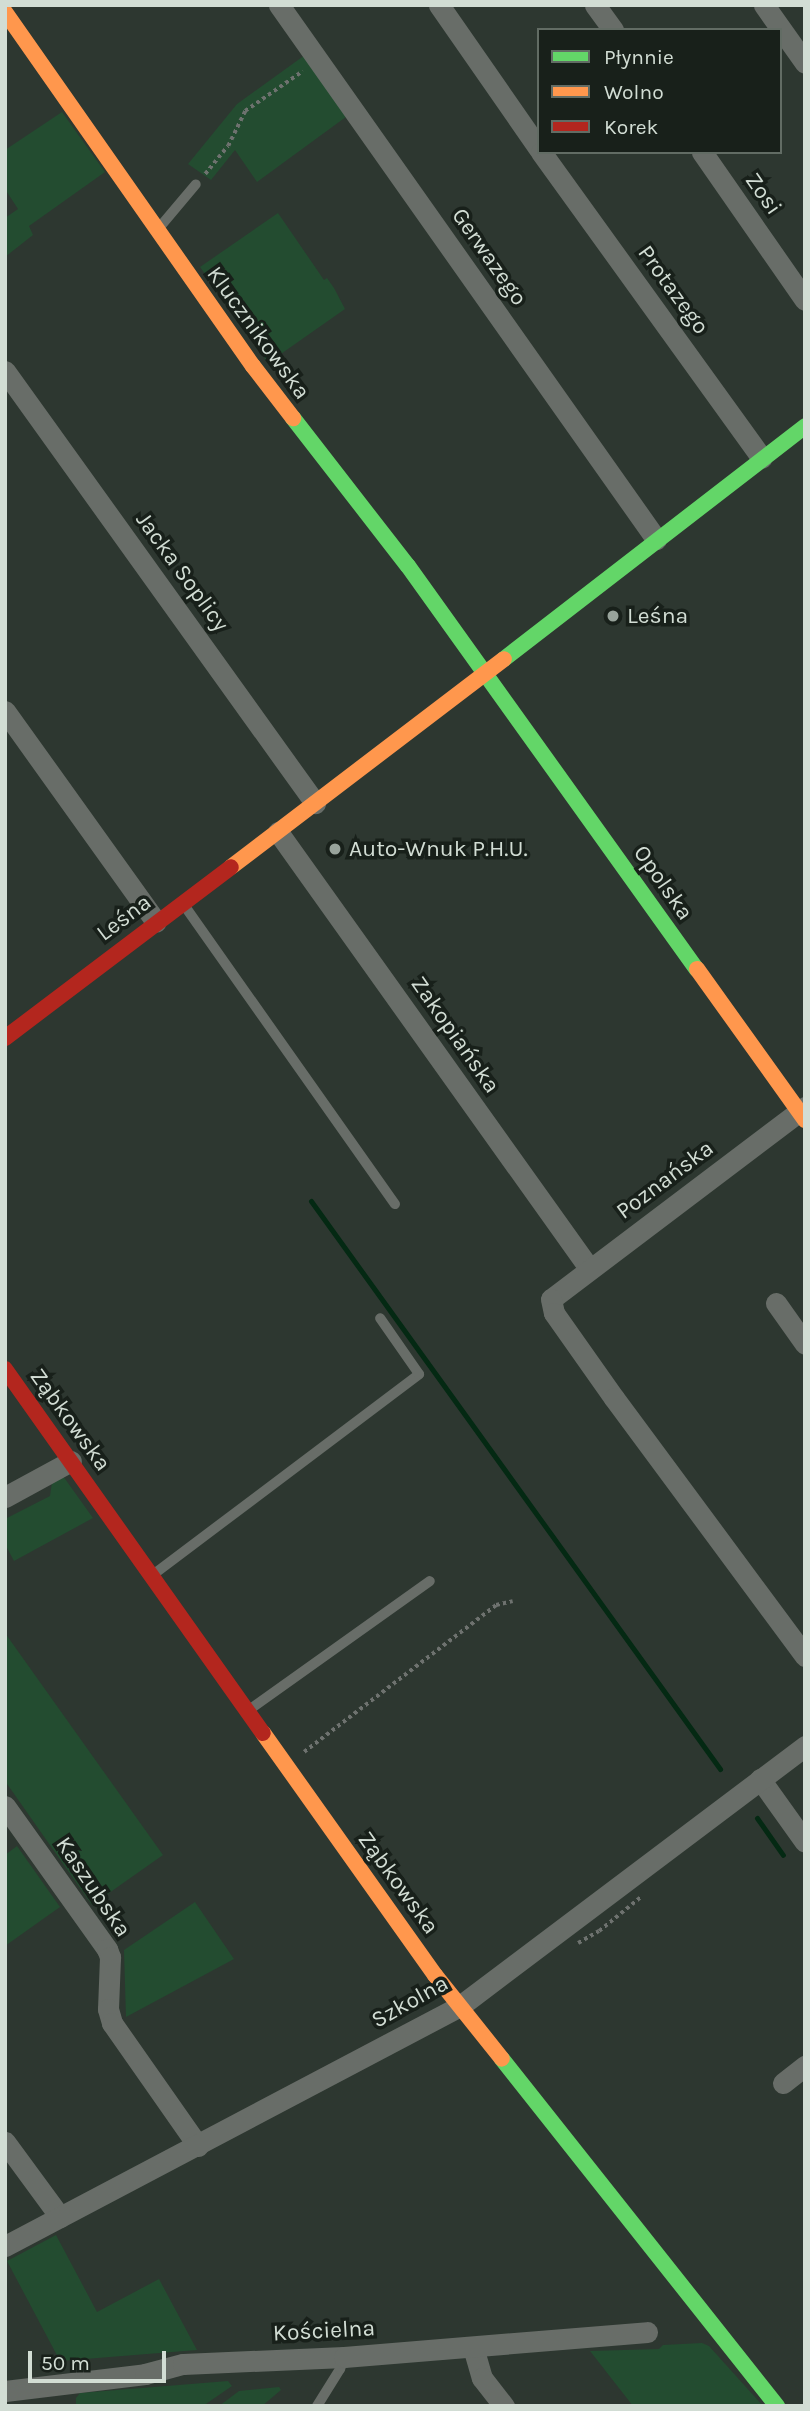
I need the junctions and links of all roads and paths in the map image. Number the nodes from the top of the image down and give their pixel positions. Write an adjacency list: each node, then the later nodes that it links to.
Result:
1 (279, 5): 9 (street, Gerwazego)
2 (439, 5): 11 (street, Protazego)
3 (595, 5): 6 (street)
4 (764, 5): 7 (street)
5 (5, 12): 15 (street, Klucznikowska)
6 (612, 28)
7 (780, 28)
8 (782, 30): 10 (street)
9 (317, 61): 14 (path); 20 (street, Gerwazego)
10 (805, 63)
11 (537, 147)
12 (542, 154): 19 (street, Protazego)
13 (703, 154): 16 (street, Zosi)
14 (196, 184): 15 (lane)
15 (157, 230): 21 (street, Klucznikowska)
16 (805, 299)
17 (5, 371): 23 (street, Jacka Soplicy)
18 (805, 426): 19 (street, Leśna)
19 (762, 458): 20 (street, Leśna)
20 (656, 539): 21 (street, Leśna)
21 (485, 672): 23 (street, Leśna); 28 (street, Opolska)
22 (5, 711): 26 (street)
23 (315, 803): 24 (street, Leśna)
24 (278, 832): 25 (street, Leśna); 30 (street, Zakopiańska)
25 (182, 903): 26 (street, Leśna); 29 (lane)
26 (156, 922): 27 (street, Leśna)
27 (5, 1038)
28 (803, 1113): 30 (street, Poznańska)
29 (395, 1204)
30 (589, 1268): 40 (street, Poznańska)
31 (776, 1303): 33 (street)
32 (380, 1318): 37 (lane)
33 (805, 1344)
34 (5, 1369): 35 (street, Ząbkowska)
35 (71, 1461): 36 (street); 37 (street, Ząbkowska)
36 (5, 1497)
37 (152, 1576): 41 (street, Ząbkowska)
38 (430, 1581): 41 (lane)
39 (513, 1601): 43 (path)
40 (805, 1656)
41 (247, 1712): 43 (street, Ząbkowska)
42 (805, 1746): 44 (street, Szkolna)
43 (285, 1766): 47 (street, Ząbkowska)
44 (760, 1779): 46 (street); 47 (street, Szkolna)
45 (5, 1806): 51 (street, Kaszubska)
46 (805, 1842)
47 (460, 2006): 51 (street, Szkolna); 61 (street, Ząbkowska)
48 (805, 2066): 49 (street)
49 (783, 2083)
50 (5, 2142): 52 (street)
51 (198, 2146): 52 (street, Szkolna)
52 (60, 2217): 53 (street, Szkolna)
53 (5, 2246)
54 (647, 2332): 55 (street, Kościelna)
55 (473, 2347): 56 (street, Kościelna); 60 (street)
56 (344, 2357): 58 (street, Kościelna); 59 (lane)
57 (5, 2391): 58 (street, Kościelna)
58 (34, 2396)
59 (317, 2406)
60 (504, 2406)
61 (777, 2406)

